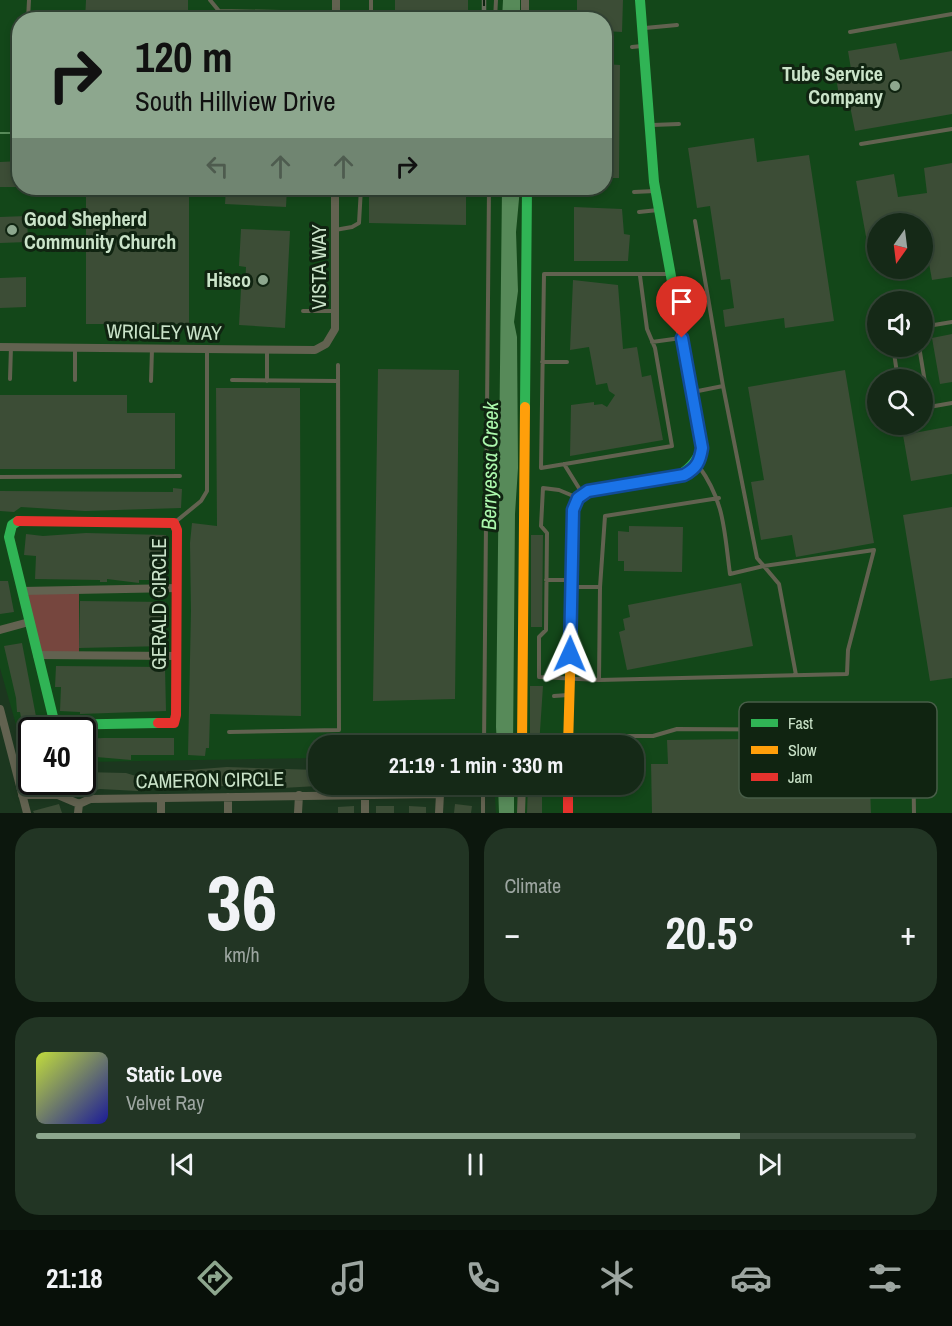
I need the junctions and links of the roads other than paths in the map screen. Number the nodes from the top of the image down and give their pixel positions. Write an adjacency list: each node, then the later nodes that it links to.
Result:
1 (210, 0): 3 (lane)
2 (640, 0): 6 (street)
3 (242, 12)
4 (952, 15): 7 (lane)
5 (677, 25): 6 (lane)
6 (641, 28): 9 (street)
7 (850, 32)
8 (678, 124): 9 (lane)
9 (649, 125): 12 (street)
10 (952, 129): 11 (lane)
11 (861, 144)
12 (656, 191): 13 (lane); 18 (street)
13 (634, 192)
14 (335, 195): 21 (street, VISTA WAY)
15 (361, 195): 21 (lane)
16 (489, 195): 75 (lane)
17 (527, 195): 76 (street)
18 (659, 210): 19 (lane); 22 (street)
19 (639, 212)
20 (695, 222): 46 (lane)
21 (335, 230): 25 (street, VISTA WAY)
22 (671, 274): 23 (lane); 28 (street)
23 (640, 276): 29 (lane); 37 (lane)
24 (303, 311): 25 (lane)
25 (335, 311): 30 (street, VISTA WAY)
26 (952, 322): 27 (lane)
27 (933, 325)
28 (682, 338): 29 (lane); 47 (street)
29 (652, 342): 50 (lane)
30 (326, 344): 36 (street, WRIGLEY WAY)
31 (0, 347): 32 (street, WRIGLEY WAY)
32 (10, 347): 33 (street, WRIGLEY WAY); 40 (lane)
33 (75, 347): 34 (street, WRIGLEY WAY); 41 (lane)
34 (152, 349): 35 (street, WRIGLEY WAY); 43 (lane)
35 (207, 349): 36 (street, WRIGLEY WAY); 56 (lane)
36 (267, 349): 44 (lane)
37 (542, 362): 38 (lane); 50 (lane)
38 (567, 362)
39 (338, 365): 45 (lane)
40 (10, 379)
41 (75, 380)
42 (231, 380): 44 (lane)
43 (151, 381)
44 (267, 381): 45 (lane)
45 (338, 381): 74 (lane)
46 (723, 386): 47 (lane); 57 (lane)
47 (692, 392): 51 (street)
48 (952, 403): 49 (lane)
49 (933, 406)
50 (564, 464): 54 (lane)
51 (698, 465): 54 (street); 55 (lane)
52 (180, 476): 53 (lane)
53 (0, 477)
54 (580, 496): 58 (lane); 59 (street)
55 (719, 498): 57 (lane); 60 (lane)
56 (174, 523): 61 (street, GERALD CIRCLE); 62 (street, GERALD CIRCLE)
57 (764, 566): 67 (lane); 67 (lane)
58 (546, 580): 59 (lane); 68 (lane)
59 (571, 584): 60 (lane); 68 (street)
60 (600, 587): 69 (lane)
61 (177, 588): 62 (street); 66 (street, GERALD CIRCLE)
62 (22, 591): 63 (street, GERALD CIRCLE)
63 (29, 622): 64 (street); 65 (street, GERALD CIRCLE)
64 (0, 630)
65 (37, 655): 66 (street); 66 (street, GERALD CIRCLE)
66 (177, 656)
67 (796, 675): 69 (lane)
68 (569, 677): 69 (lane); 70 (street)
69 (599, 680)
70 (569, 695): 71 (lane); 77 (street)
71 (554, 696)
72 (0, 709): 79 (street)
73 (739, 729): 78 (lane)
74 (229, 732)
75 (484, 735)
76 (522, 735)
77 (568, 735)
78 (644, 737)
79 (18, 779)
80 (22, 795): 93 (street)
81 (58, 795): 92 (street)
82 (298, 795): 83 (street, CAMERON CIRCLE); 89 (street, CAMERON CIRCLE); 97 (street)
83 (308, 795)
84 (365, 795): 98 (street)
85 (440, 795): 99 (street, CAMERON CIRCLE)
86 (483, 795): 100 (lane)
87 (522, 795): 101 (street)
88 (568, 795): 102 (street)
89 (228, 797): 90 (street, CAMERON CIRCLE); 96 (street)
90 (161, 798): 92 (street, CAMERON CIRCLE); 95 (street)
91 (915, 798): 103 (lane)
92 (79, 804): 94 (street)
93 (27, 813)
94 (78, 813)
95 (161, 813)
96 (228, 813)
97 (298, 813)
98 (365, 813)
99 (439, 813)
100 (483, 813)
101 (521, 813)
102 (568, 813)
103 (915, 813)

